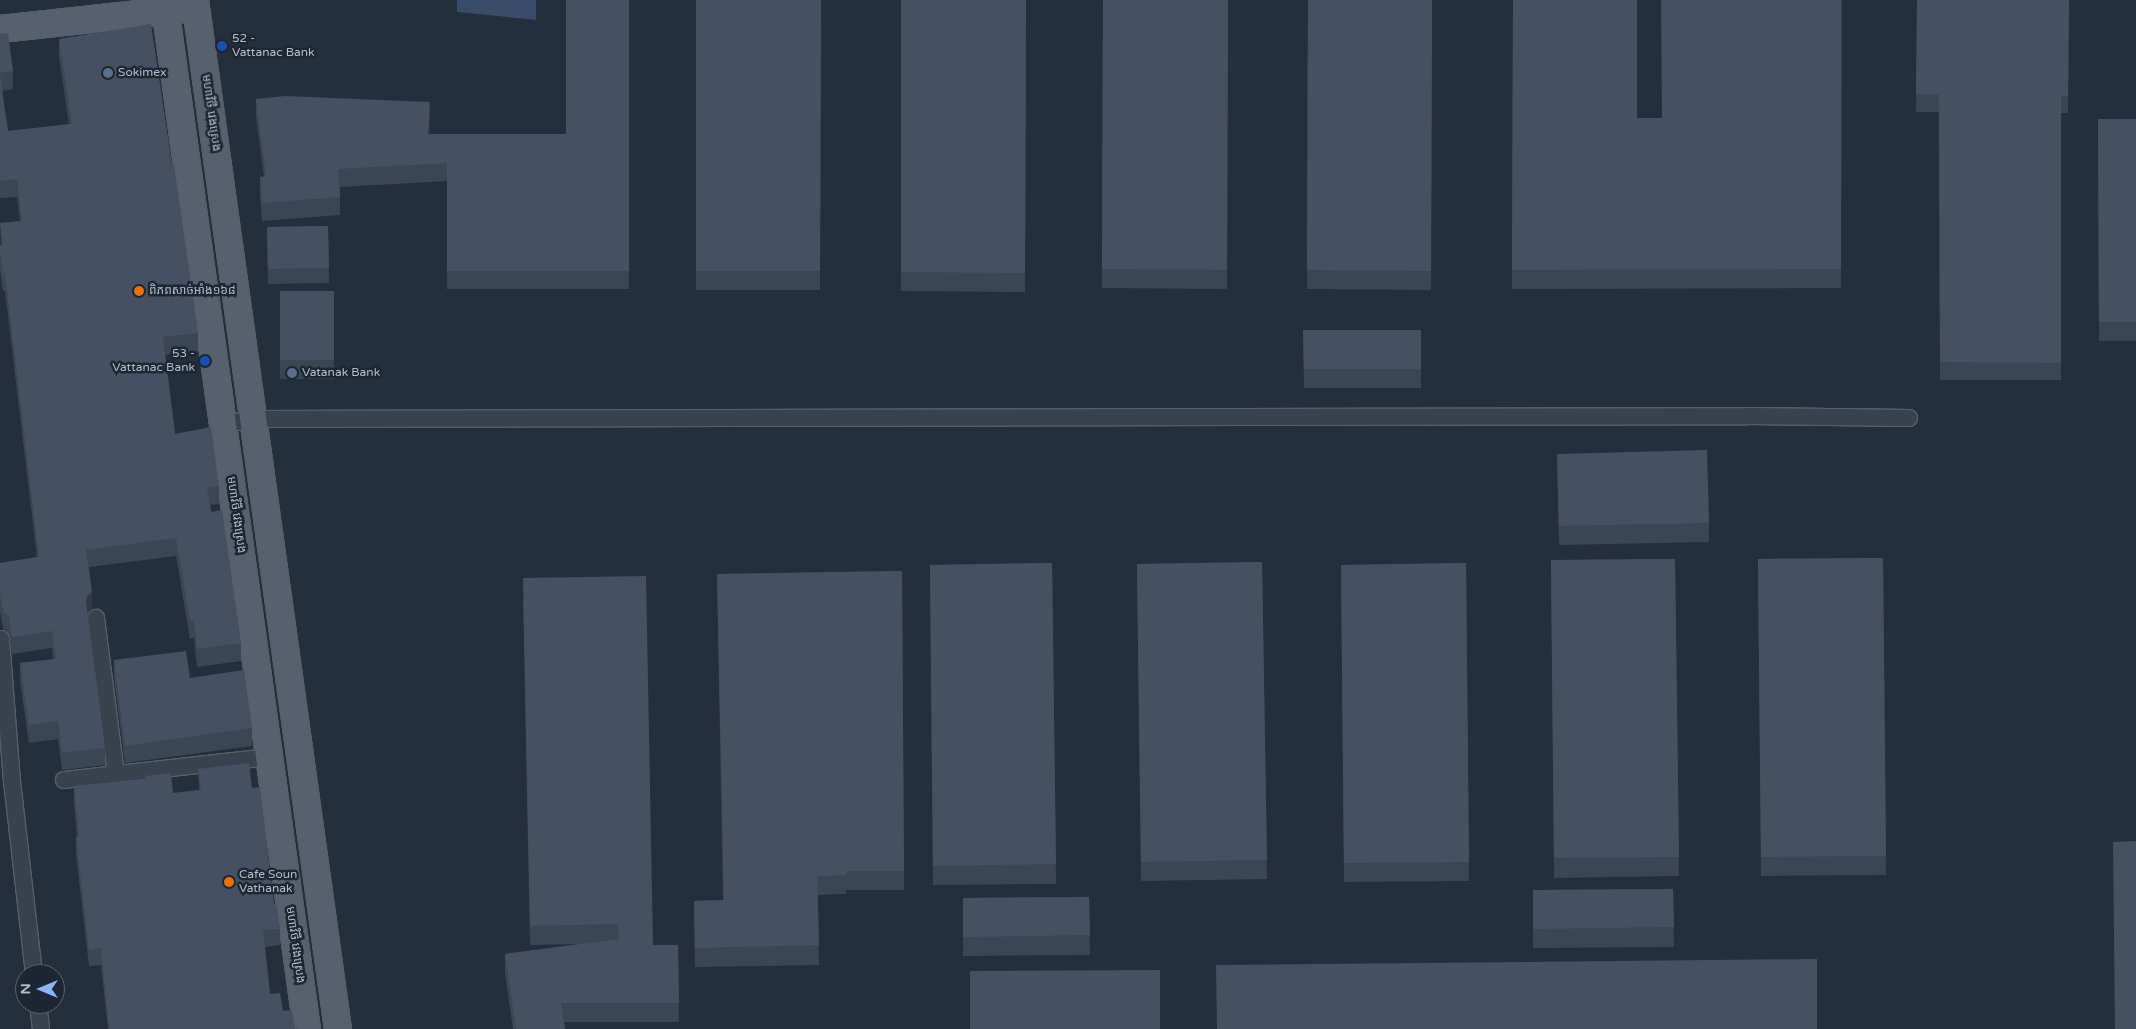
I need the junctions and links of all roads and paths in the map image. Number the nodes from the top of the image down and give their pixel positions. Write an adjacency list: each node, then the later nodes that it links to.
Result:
1 (196, 4): 2 (main road); 5 (main road, មហាវិថី វេងស្រេង)
2 (165, 6): 3 (main road); 6 (main road, មហាវិថី វេងស្រេង)
3 (0, 29)
4 (1908, 418): 5 (street)
5 (254, 419): 6 (street); 16 (main road, មហាវិថី វេងស្រេង)
6 (224, 424): 9 (main road, មហាវិថី វេងស្រេង)
7 (96, 618): 10 (street)
8 (1, 639): 12 (street)
9 (268, 757): 10 (street); 15 (main road, មហាវិថី វេងស្រេង)
10 (116, 774): 11 (street)
11 (64, 780)
12 (33, 964)
13 (39, 1014): 14 (street)
14 (41, 1029)
15 (307, 1029)
16 (338, 1029)

